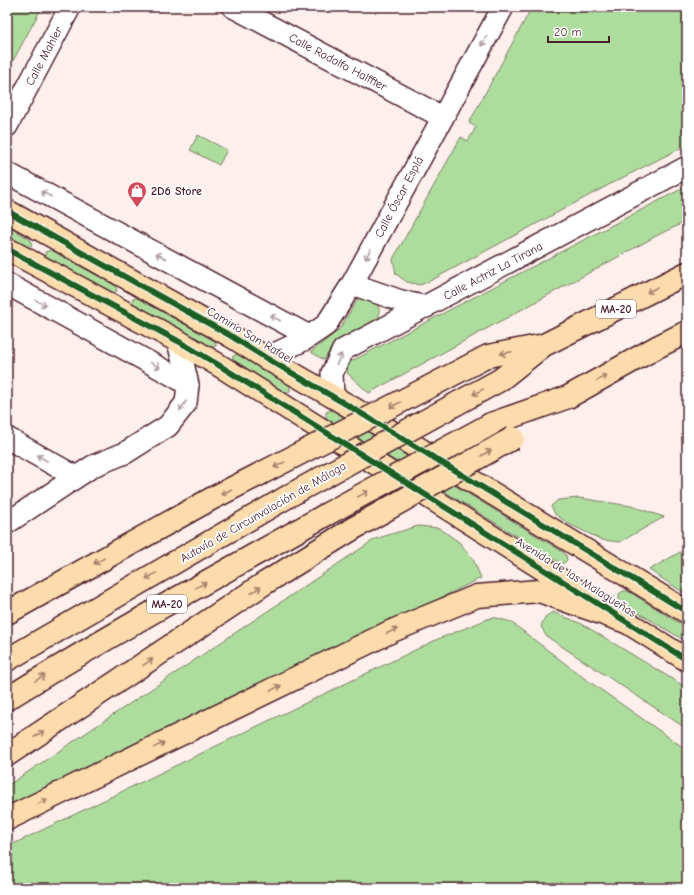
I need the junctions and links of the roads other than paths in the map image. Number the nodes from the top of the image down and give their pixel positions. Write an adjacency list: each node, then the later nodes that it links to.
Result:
1 (70, 7): 5 (street, Calle Mahler)
2 (233, 7): 4 (street, Calle Rodolfo Halffter)
3 (503, 7): 4 (street, Calle Óscar Esplá, one-way to 4)
4 (442, 117): 12 (street, Calle Óscar Esplá, one-way to 12)
5 (7, 126)
6 (687, 167): 14 (street, Calle Actriz La Tirana)
7 (7, 173): 17 (street, Camino San Rafael, one-way to 7)
8 (7, 211): 20 (main road, Camino San Rafael)
9 (7, 249): 18 (main road)
10 (687, 273): 19 (main road, Autovía de Circunvalación de Málaga / MA-20, one-way to 19)
11 (7, 284): 21 (street, one-way to 21)
12 (352, 284): 13 (street); 17 (street, Calle Óscar Esplá)
13 (384, 295): 14 (street); 15 (street)
14 (426, 307): 15 (street, Calle Actriz La Tirana)
15 (380, 330): 22 (street, Calle Actriz La Tirana, one-way to 15)
16 (687, 332): 23 (main road, MA-20, one-way to 16)
17 (309, 336): 20 (street, Calle Óscar Esplá)
18 (178, 341): 21 (street); 29 (main road, Avenida de las Malagueñas)
19 (544, 345): 27 (main road, one-way to 27, bridge); 30 (main road, Autovía de Circunvalación de Málaga / MA-20, one-way to 30, bridge)
20 (266, 358): 22 (main road, Camino San Rafael)
21 (188, 385): 25 (street, one-way to 25)
22 (333, 397): 28 (main road, Camino San Rafael)
23 (568, 397): 32 (main road, MA-20, one-way to 23, bridge); 33 (main road, one-way to 23, bridge)
24 (7, 438): 25 (street, one-way to 24)
25 (76, 477): 26 (street)
26 (8, 521)
27 (7, 612)
28 (687, 612)
29 (629, 623): 31 (main road, Avenida de las Malagueñas); 34 (main road, one-way to 29)
30 (7, 660)
31 (687, 660)
32 (7, 699)
33 (7, 755)
34 (7, 819)

